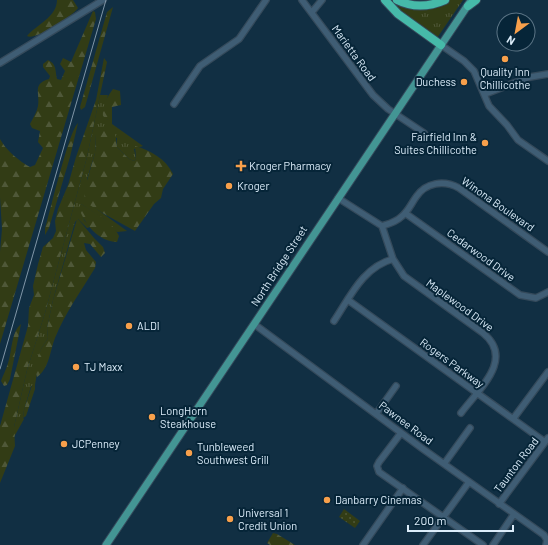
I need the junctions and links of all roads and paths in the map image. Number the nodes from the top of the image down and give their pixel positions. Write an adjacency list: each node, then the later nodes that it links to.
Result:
1 (103, 0): 12 (street)
2 (266, 0): 15 (street)
3 (302, 0): 10 (street, Marietta Road)
4 (322, 0): 10 (street)
5 (384, 0): 11 (highway)
6 (397, 0): 7 (highway)
7 (445, 0)
8 (476, 0): 9 (highway)
9 (470, 3): 11 (main road, North Bridge Street)
10 (312, 12): 16 (street, Marietta Road)
11 (441, 45): 14 (street); 16 (main road, North Bridge Street)
12 (0, 63)
13 (548, 74): 14 (street)
14 (485, 94): 18 (street)
15 (174, 104)
16 (394, 113): 17 (street, Marietta Road); 19 (main road, North Bridge Street)
17 (424, 133)
18 (548, 161)
19 (338, 198): 21 (street); 27 (main road, North Bridge Street)
20 (406, 213): 21 (street, Winona Boulevard); 22 (street, Winona Boulevard); 24 (street, Cedarwood Drive)
21 (382, 226): 23 (street)
22 (548, 252)
23 (392, 259): 25 (street); 30 (street, Maplewood Drive)
24 (548, 292)
25 (348, 300): 26 (street); 30 (street, Rogers Parkway)
26 (334, 320)
27 (254, 324): 32 (street, Pawnee Road); 43 (main road, North Bridge Street)
28 (548, 372): 33 (street)
29 (396, 386): 32 (street)
30 (476, 393): 31 (street, Maplewood Drive); 33 (street, Rogers Parkway)
31 (461, 413)
32 (376, 414): 35 (street, Pawnee Road)
33 (513, 419): 36 (street, Rogers Parkway)
34 (470, 428): 37 (street)
35 (401, 432): 37 (street, Pawnee Road); 39 (street)
36 (546, 440): 40 (street, Taunton Road)
37 (444, 464): 38 (street, Pawnee Road)
38 (469, 482): 40 (street, Pawnee Road); 42 (street)
39 (403, 488): 42 (street); 44 (street)
40 (499, 504): 41 (street, Pawnee Road)
41 (514, 514): 47 (street); 48 (street, Pawnee Road)
42 (444, 517): 45 (street); 46 (street)
43 (106, 545)
44 (363, 545)
45 (423, 545)
46 (483, 545)
47 (493, 545)
48 (546, 545)

